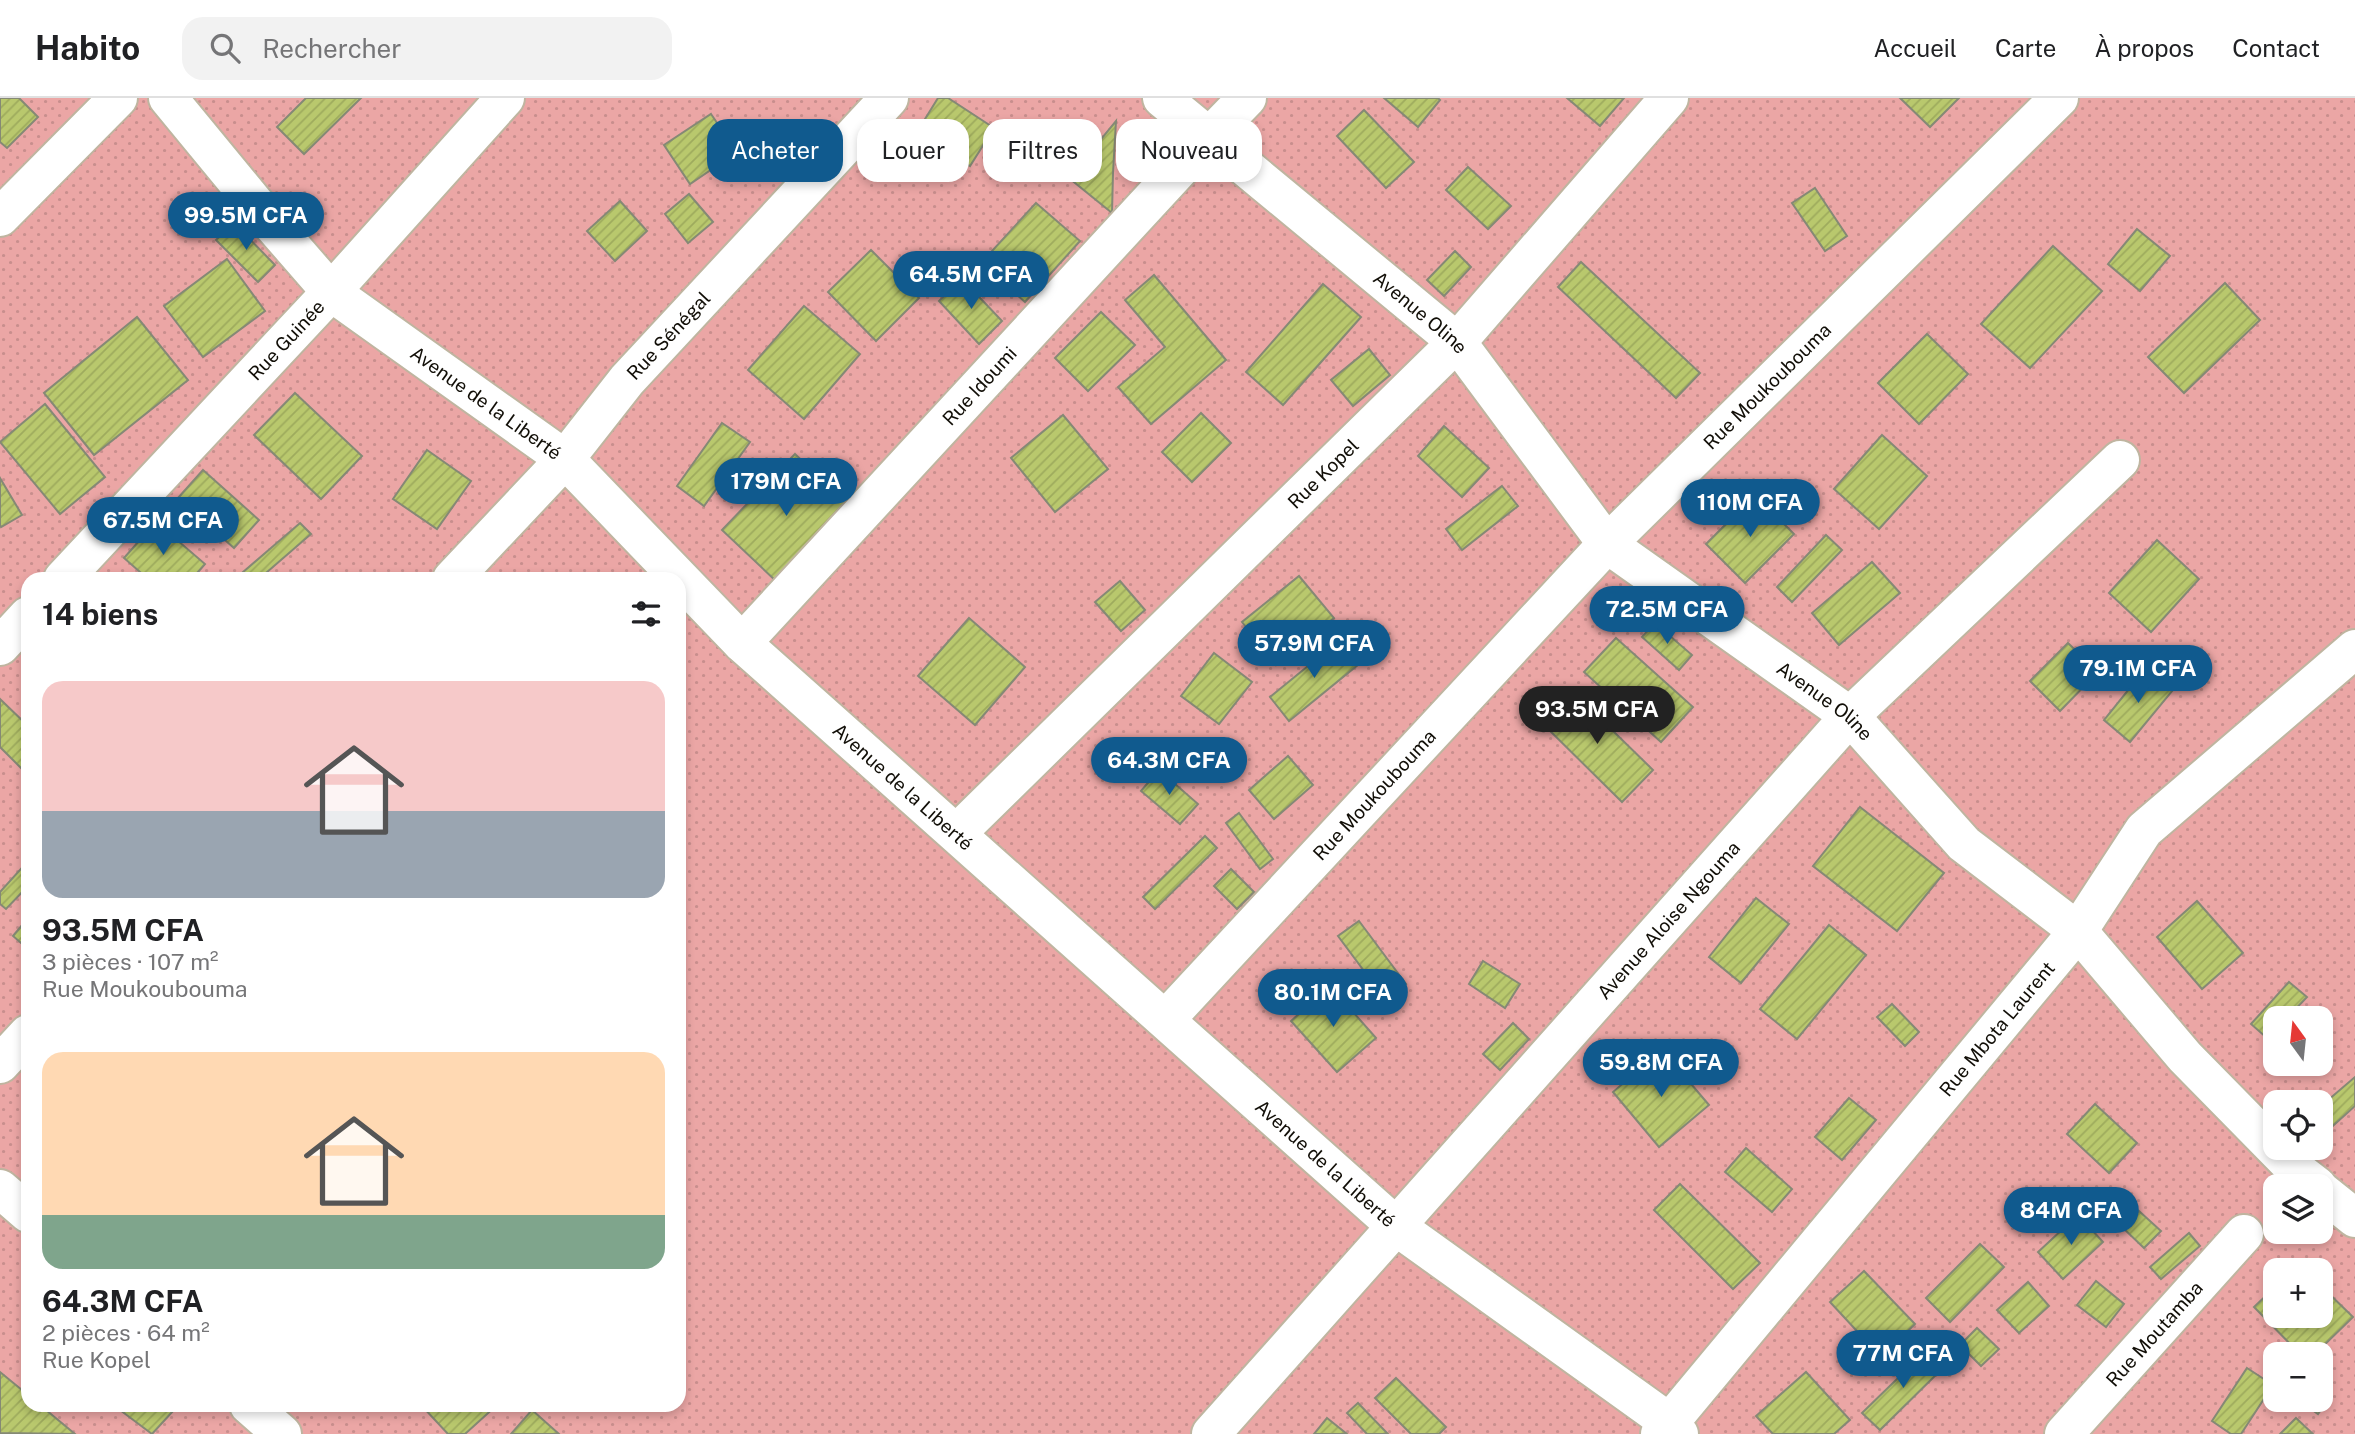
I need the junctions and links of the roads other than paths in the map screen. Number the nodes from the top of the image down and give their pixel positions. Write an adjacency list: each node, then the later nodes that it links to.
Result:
1 (118, 98): 13 (street)
2 (167, 98): 14 (street, Avenue de la Liberté)
3 (505, 98): 14 (street, Rue Guinée)
4 (889, 98): 16 (street, Rue Sénégal)
5 (1162, 98): 9 (street, Avenue Oline)
6 (1247, 98): 10 (street, Rue Idoumi)
7 (1670, 98): 15 (street, Rue Kopel)
8 (2059, 98): 18 (street, Rue Moukoubouma)
9 (1188, 119)
10 (1226, 119)
11 (1262, 180): 15 (street, Avenue Oline)
12 (1167, 182): 24 (street, Rue Idoumi)
13 (0, 217)
14 (331, 292): 16 (street, Avenue de la Liberté); 19 (street, Rue Guinée)
15 (1457, 342): 18 (street, Avenue Oline); 28 (street, Rue Kopel)
16 (565, 459): 20 (street, Rue Sénégal); 21 (street, Avenue de la Liberté)
17 (2120, 460): 27 (street, Avenue Aloise Ngouma)
18 (1607, 544): 27 (street, Avenue Oline); 30 (street, Rue Moukoubouma)
19 (70, 572)
20 (459, 572)
21 (674, 572)
22 (686, 585): 24 (street, Avenue de la Liberté)
23 (21, 624): 25 (street)
24 (742, 643): 28 (street, Avenue de la Liberté)
25 (0, 646)
26 (2355, 649): 29 (street, Rue Mbota Laurent)
27 (1850, 716): 29 (street, Avenue Oline); 38 (street, Avenue Aloise Ngouma)
28 (957, 833): 30 (street, Avenue de la Liberté)
29 (2078, 931): 33 (street, Avenue Oline); 41 (street, Rue Mbota Laurent)
30 (1166, 1019): 38 (street, Avenue de la Liberté)
31 (21, 1042): 32 (street)
32 (0, 1064)
33 (2301, 1174)
34 (0, 1189): 36 (street)
35 (2333, 1200): 37 (street, Avenue Oline)
36 (21, 1207)
37 (2355, 1218)
38 (1398, 1227): 41 (street, Avenue de la Liberté); 43 (street, Avenue Aloise Ngouma)
39 (2244, 1234): 44 (street, Rue Moutamba)
40 (257, 1412): 42 (street)
41 (1670, 1430)
42 (282, 1434)
43 (1212, 1434)
44 (2064, 1434)

